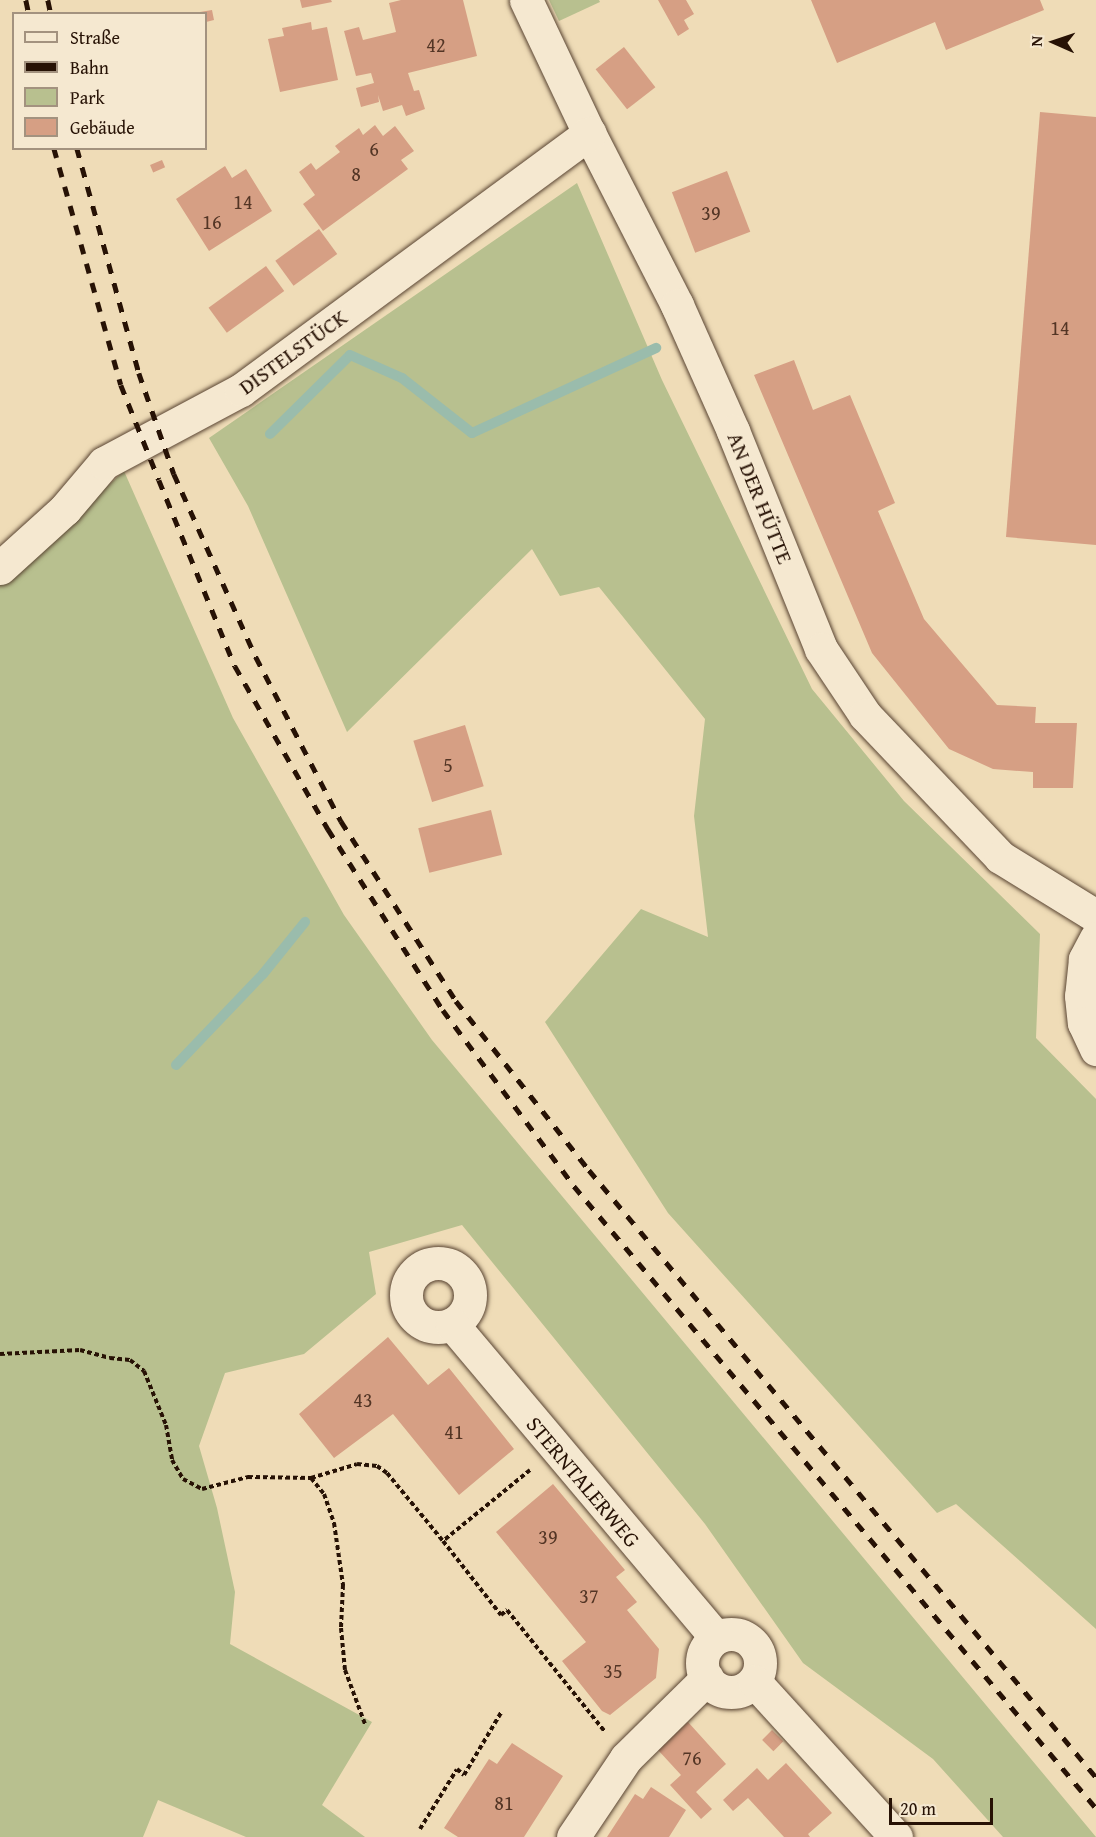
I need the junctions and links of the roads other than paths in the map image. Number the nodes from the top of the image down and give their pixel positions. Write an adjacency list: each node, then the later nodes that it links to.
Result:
1 (526, 0): 2 (street, AN DER HÜTTE)
2 (589, 133): 3 (street, DISTELSTÜCK); 4 (street, AN DER HÜTTE)
3 (0, 568)
4 (1096, 916)
5 (1096, 938): 6 (street)
6 (1096, 1048)
7 (452, 1324): 8 (street, STERNTALERWEG)
8 (716, 1638): 9 (street); 10 (street)
9 (707, 1678): 10 (street); 11 (street)
10 (754, 1681): 12 (street)
11 (573, 1837)
12 (896, 1837)

